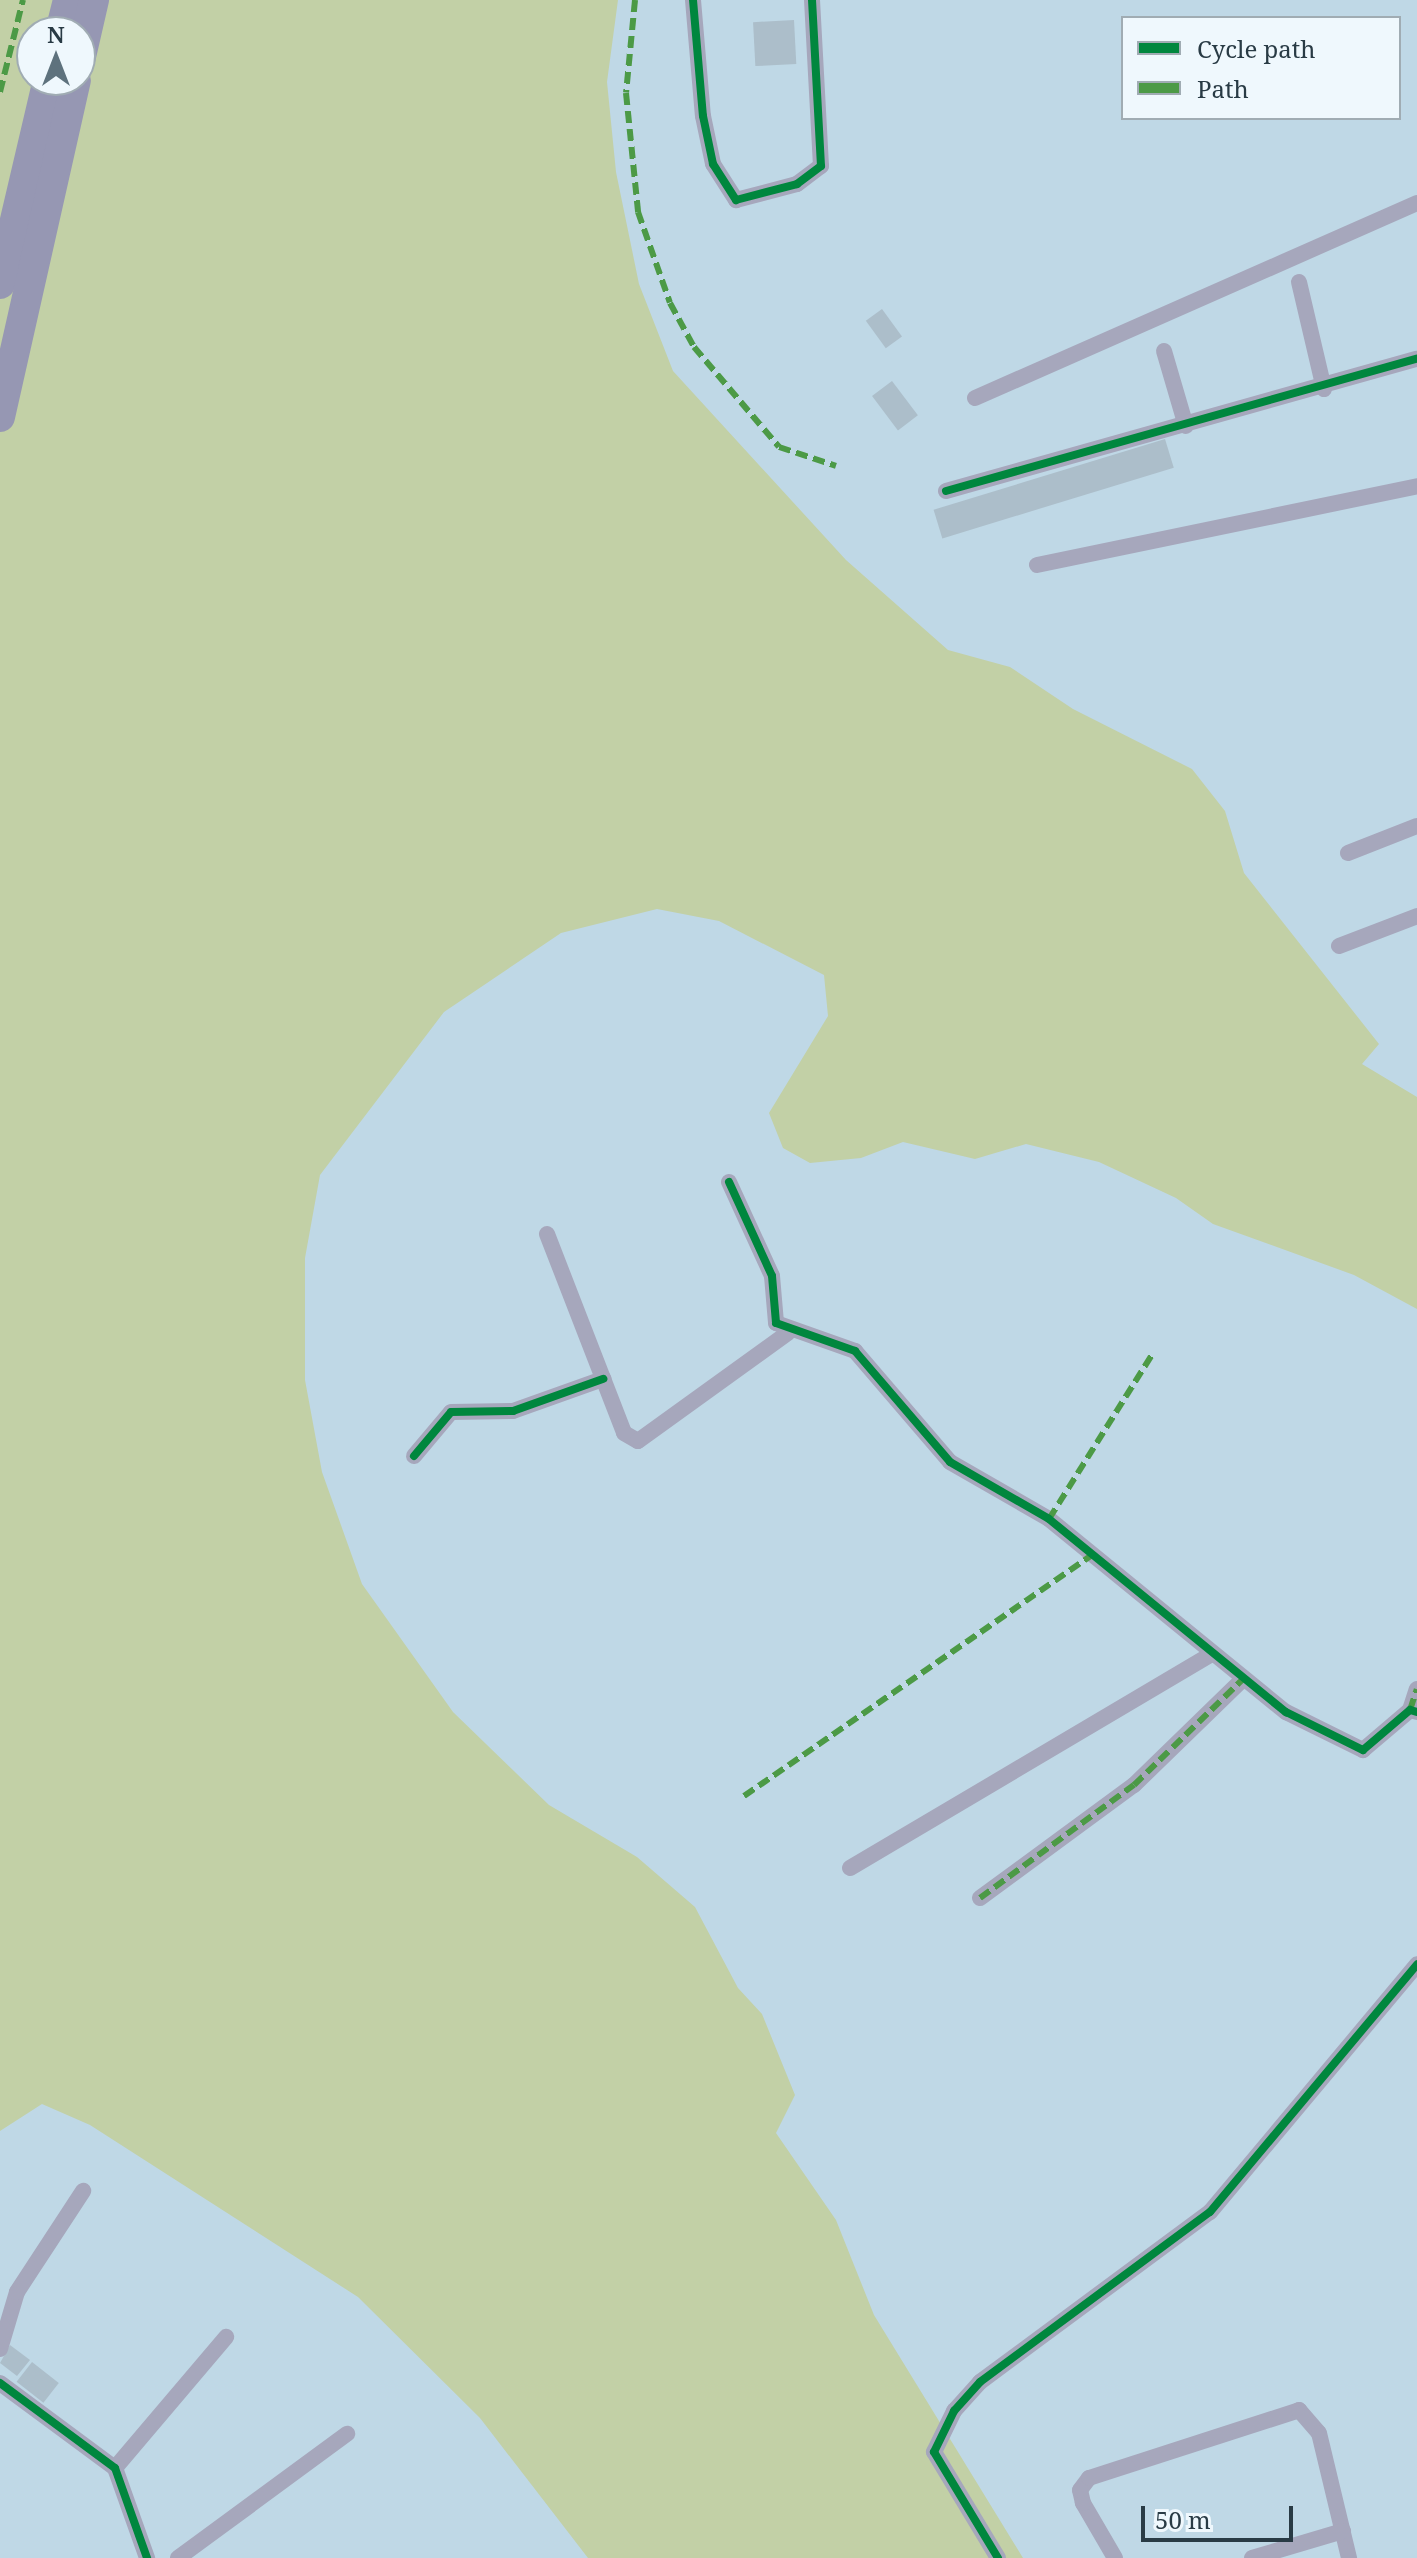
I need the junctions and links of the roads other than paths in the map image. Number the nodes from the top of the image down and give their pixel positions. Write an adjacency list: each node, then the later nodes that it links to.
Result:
1 (693, 0): 2 (street)
2 (812, 0)
3 (44, 96): 7 (highway)
4 (72, 96): 12 (highway)
5 (1417, 203): 11 (street)
6 (1299, 282): 10 (street)
7 (0, 284)
8 (1164, 351): 13 (street)
9 (1417, 359): 10 (street)
10 (1324, 389): 13 (street)
11 (975, 398)
12 (0, 417)
13 (1186, 426): 15 (street)
14 (1417, 486): 16 (street)
15 (946, 491)
16 (1037, 565)
17 (1417, 826): 18 (street)
18 (1348, 853)
19 (1417, 916): 20 (street)
20 (1339, 946)
21 (729, 1182): 23 (street)
22 (547, 1234): 24 (street)
23 (788, 1333): 24 (street); 26 (street)
24 (603, 1379): 25 (street)
25 (414, 1456)
26 (1209, 1656): 27 (street); 30 (street)
27 (1242, 1680): 29 (street); 31 (street)
28 (1417, 1689): 29 (street)
29 (1413, 1711)
30 (850, 1868)
31 (980, 1898)
32 (1417, 1964): 42 (street)
33 (83, 2191): 35 (street)
34 (226, 2337): 38 (street)
35 (0, 2349)
36 (0, 2383): 38 (street)
37 (347, 2434): 41 (street)
38 (115, 2468): 40 (street)
39 (1343, 2531): 43 (street); 44 (street); 45 (street)
40 (147, 2558)
41 (178, 2558)
42 (998, 2558)
43 (1115, 2558)
44 (1252, 2558)
45 (1349, 2558)

